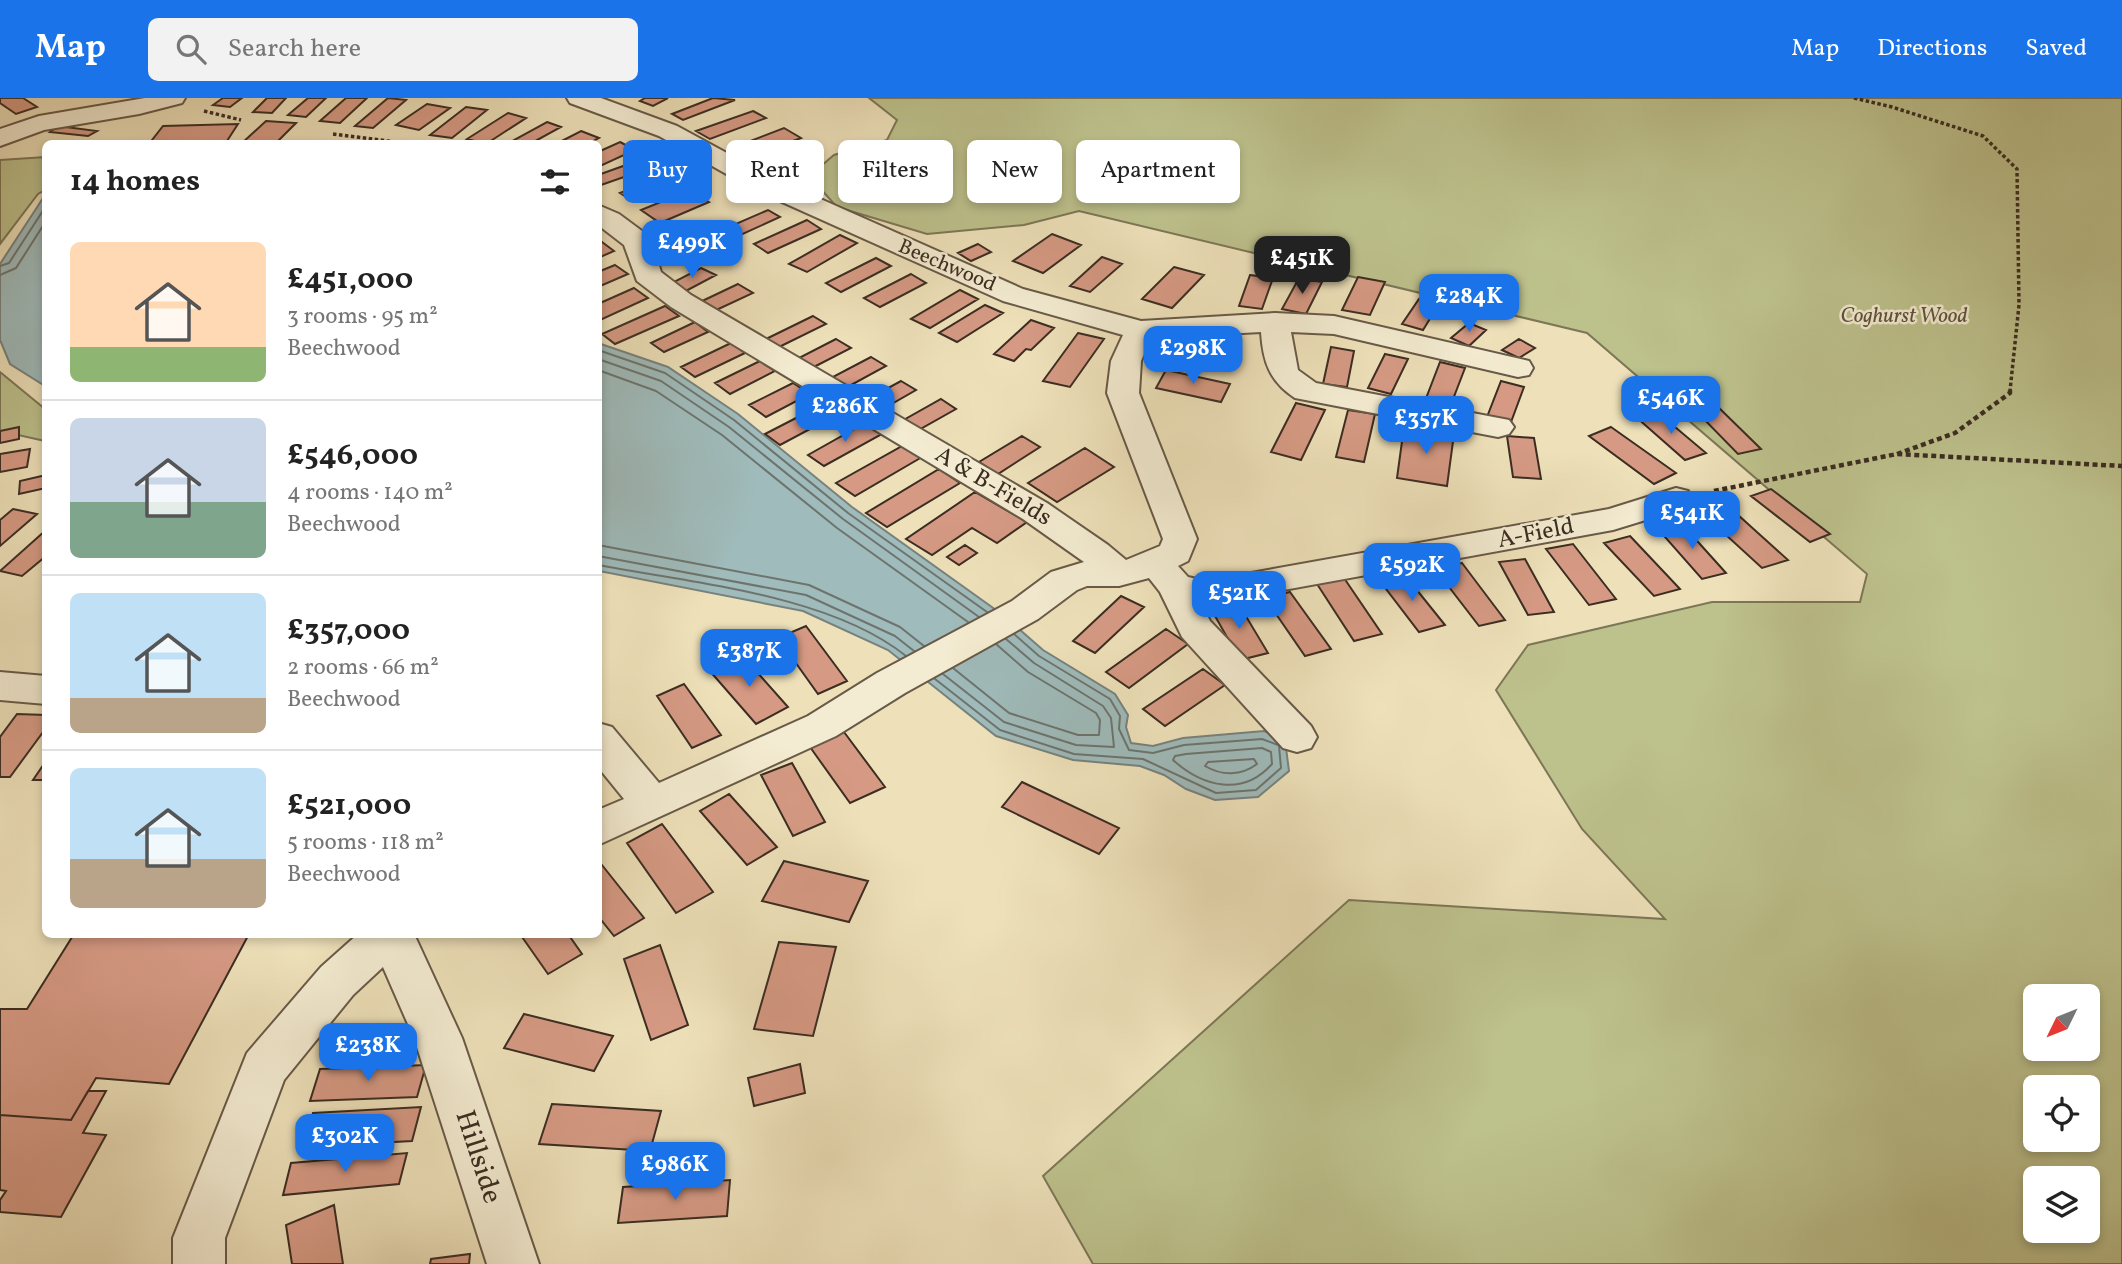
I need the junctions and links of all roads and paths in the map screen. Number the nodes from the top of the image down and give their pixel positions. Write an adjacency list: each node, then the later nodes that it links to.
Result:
1 (173, 98): 5 (street)
2 (579, 98): 9 (street, Beechwood)
3 (1854, 98): 12 (path)
4 (333, 134): 6 (path)
5 (0, 138)
6 (380, 140)
7 (602, 215): 16 (street, A & B-Fields)
8 (1275, 322): 9 (street, Beechwood); 10 (street, Beechwood); 11 (street)
9 (1140, 330): 15 (street)
10 (1518, 368)
11 (1498, 427)
12 (1898, 454): 13 (path); 14 (path)
13 (2122, 466)
14 (1676, 499): 15 (street, A-Field)
15 (1171, 563): 16 (street); 19 (street)
16 (1119, 574): 21 (street)
17 (0, 686): 18 (street)
18 (42, 690)
19 (1297, 737)
20 (602, 743): 21 (street)
21 (650, 803): 22 (street)
22 (602, 827)
23 (385, 938): 25 (street)
24 (392, 938): 26 (street, Hillside)
25 (199, 1264)
26 (513, 1264)

